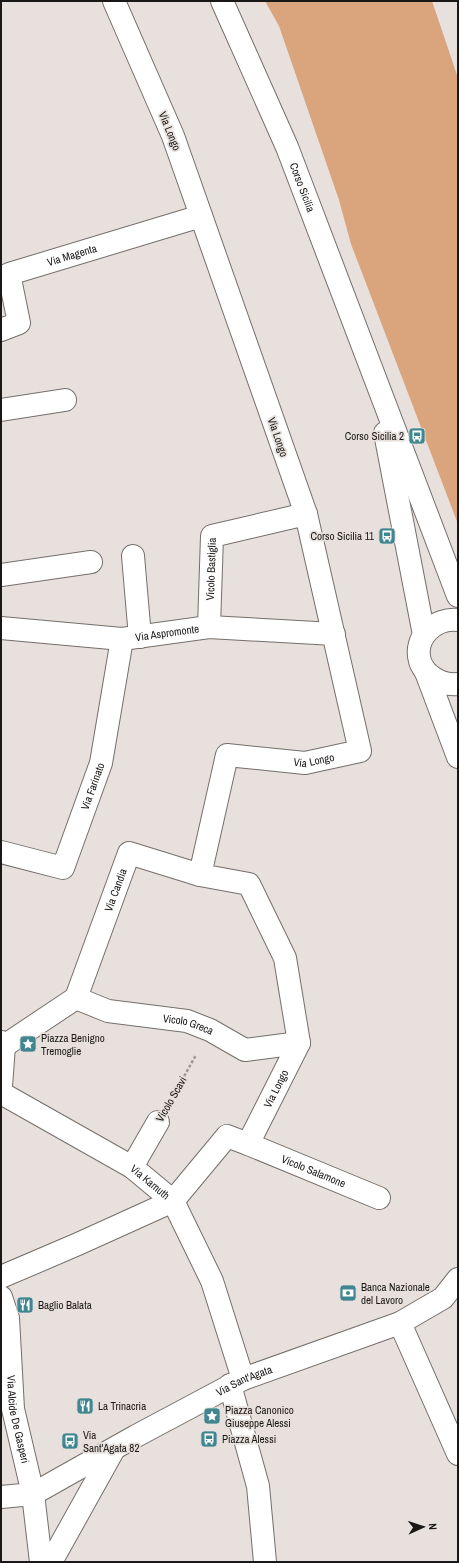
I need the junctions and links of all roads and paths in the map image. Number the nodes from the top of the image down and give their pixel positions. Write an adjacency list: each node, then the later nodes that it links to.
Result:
1 (114, 1): 3 (street, Via Longo)
2 (222, 1): 5 (street, Corso Sicilia)
3 (201, 216): 4 (street, Via Magenta); 8 (street, Via Longo)
4 (1, 330)
5 (374, 377): 12 (street); 17 (street)
6 (65, 400): 7 (street)
7 (1, 410)
8 (306, 514): 14 (street, Vicolo Bastiglia); 16 (street, Via Longo)
9 (133, 556): 18 (street)
10 (91, 562): 11 (street)
11 (1, 575)
12 (458, 596)
13 (458, 620): 17 (street)
14 (209, 627): 16 (street, Via Aspromonte); 18 (street, Via Aspromonte)
15 (1, 628): 18 (street, Via Aspromonte)
16 (334, 634): 23 (street, Via Longo)
17 (424, 635): 19 (street)
18 (131, 638): 22 (street, Via Farinato)
19 (426, 672): 20 (street); 21 (street)
20 (458, 684)
21 (458, 757)
22 (1, 852)
23 (200, 875): 24 (street, Via Candia); 27 (street)
24 (76, 998): 25 (street, Vicolo Greca); 26 (street)
25 (210, 1030): 27 (street, Vicolo Greca); 30 (path, Vicolo Scavi)
26 (2, 1044): 28 (street)
27 (299, 1044): 31 (street, Via Longo)
28 (1, 1086)
29 (1, 1093): 32 (street, Via Kamuth)
30 (158, 1122): 32 (street, Vicolo Scavi)
31 (248, 1144): 33 (street, Vicolo Salamone); 34 (street)
32 (132, 1167): 34 (street, Via Kamuth)
33 (379, 1198)
34 (174, 1201): 35 (street); 39 (street, Via Kamuth)
35 (1, 1277)
36 (458, 1278): 38 (street, Via Sant'Agata)
37 (1, 1297): 43 (street, Via Alcide De Gasperi)
38 (400, 1323): 39 (street, Via Sant'Agata); 40 (street)
39 (236, 1382): 41 (street, Via Sant'Agata); 47 (street, Via Kamuth)
40 (451, 1418): 42 (street)
41 (114, 1449): 43 (street, Via Sant'Agata); 46 (street)
42 (458, 1454)
43 (33, 1494): 44 (street); 45 (street, Via Alcide De Gasperi)
44 (1, 1497)
45 (41, 1562)
46 (51, 1562)
47 (265, 1562)

